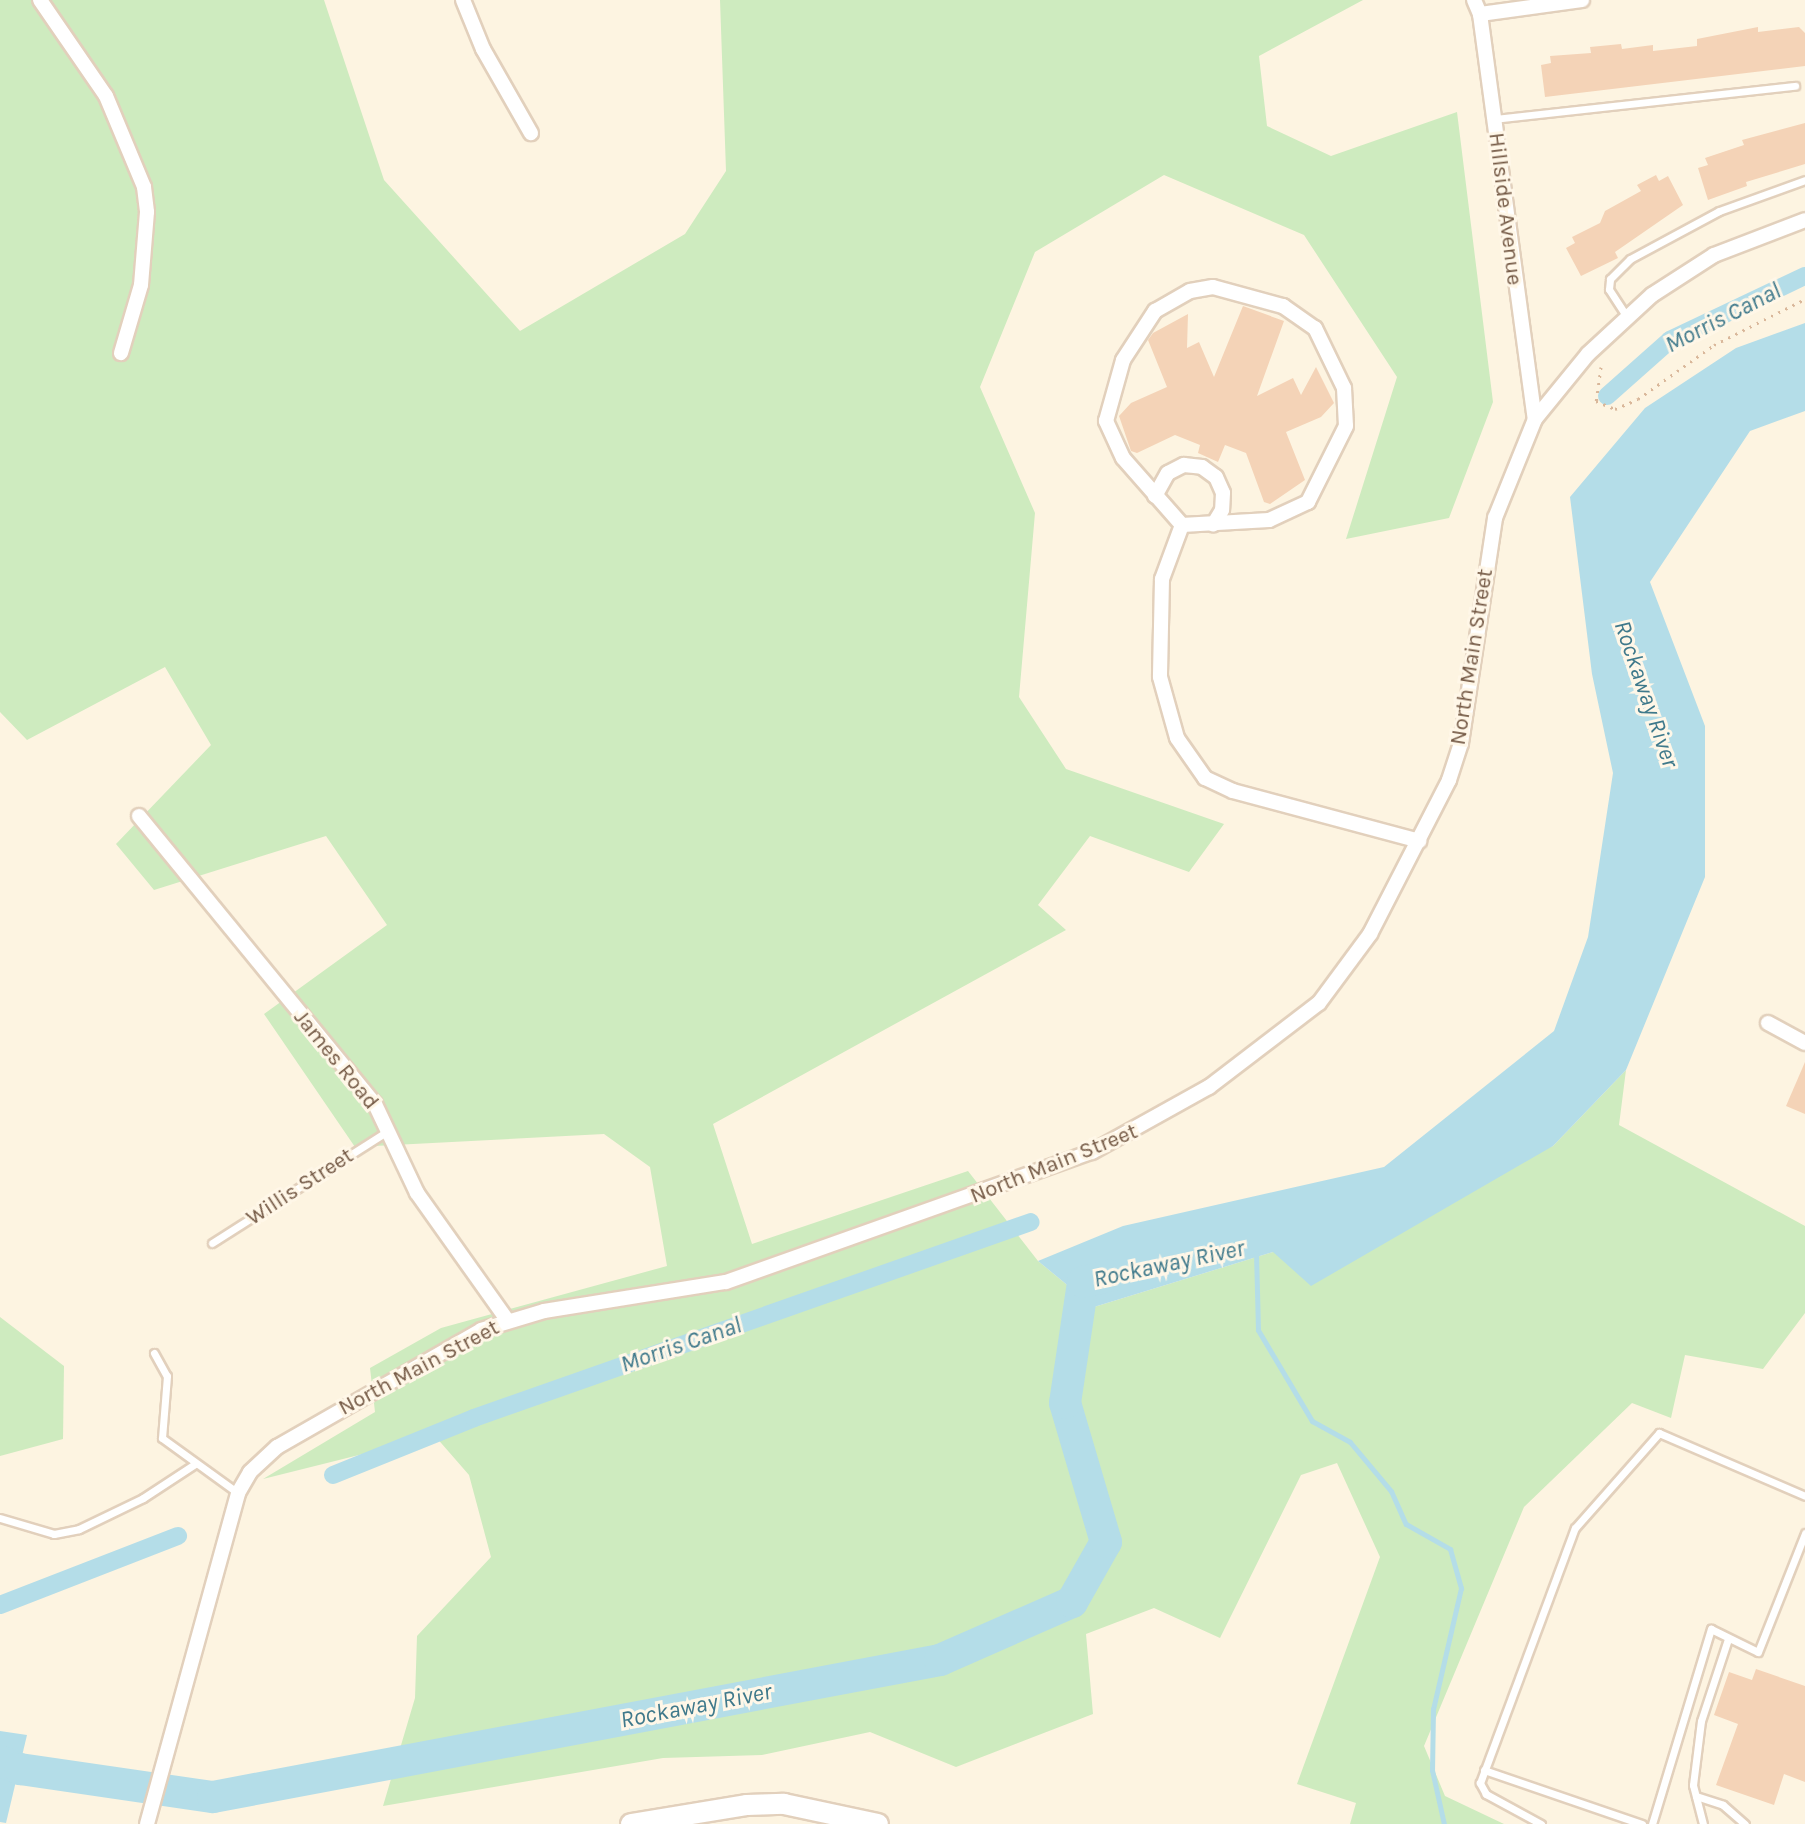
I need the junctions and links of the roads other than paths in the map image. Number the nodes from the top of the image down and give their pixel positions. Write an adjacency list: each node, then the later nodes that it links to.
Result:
1 (40, 0): 11 (street)
2 (463, 0): 7 (street)
3 (1582, 0): 4 (street)
4 (1477, 7): 6 (street, Hillside Avenue)
5 (1795, 86): 6 (lane)
6 (1494, 119): 12 (street, Hillside Avenue)
7 (531, 133)
8 (1805, 180): 10 (lane)
9 (1805, 220): 10 (street, North Main Street)
10 (1627, 317): 12 (street, North Main Street)
11 (121, 353)
12 (1535, 419): 17 (street, North Main Street)
13 (1155, 496): 14 (street); 15 (street); 15 (street)
14 (1182, 525): 15 (street); 17 (street)
15 (1213, 525)
16 (139, 816): 20 (street, James Road)
17 (1419, 841): 22 (street, North Main Street)
18 (1768, 1023): 19 (street)
19 (1805, 1043)
20 (388, 1131): 21 (lane, Willis Street); 22 (street, James Road)
21 (212, 1243)
22 (508, 1321): 25 (street, North Main Street)
23 (154, 1353): 24 (lane)
24 (195, 1464): 25 (lane); 27 (lane)
25 (238, 1493): 32 (street, North Main Street)
26 (1805, 1496): 30 (lane)
27 (0, 1518)
28 (1805, 1533): 29 (lane)
29 (1728, 1639): 31 (lane); 37 (lane)
30 (1484, 1770): 35 (lane); 36 (lane)
31 (1696, 1796): 38 (lane); 39 (lane)
32 (147, 1824)
33 (631, 1824): 34 (main road)
34 (878, 1824)
35 (1541, 1824)
36 (1642, 1824)
37 (1652, 1824)
38 (1703, 1824)
39 (1745, 1824)

